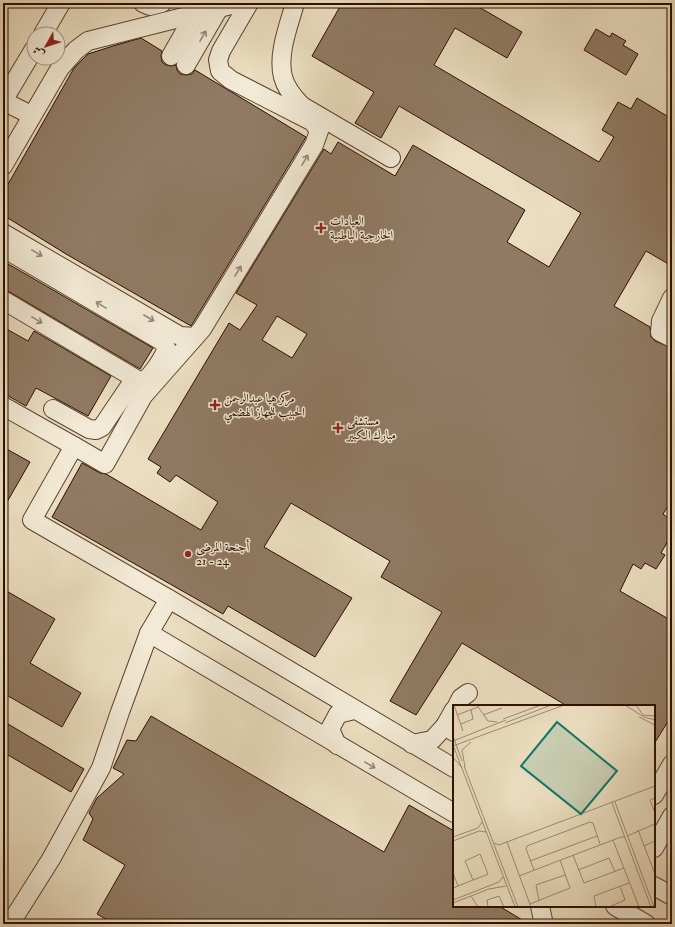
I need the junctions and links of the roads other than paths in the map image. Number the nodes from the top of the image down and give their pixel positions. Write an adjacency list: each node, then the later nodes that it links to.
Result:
1 (61, 3): 9 (street)
2 (143, 3): 3 (street)
3 (162, 3)
4 (239, 3): 7 (street)
5 (249, 3): 21 (street, one-way to 5)
6 (295, 3): 15 (street)
7 (219, 8): 8 (street); 12 (street, one-way to 7)
8 (195, 14): 10 (street); 14 (street)
9 (48, 26)
10 (171, 56)
11 (26, 62): 13 (street)
12 (186, 65)
13 (3, 101): 14 (street)
14 (31, 116): 16 (street)
15 (391, 158)
16 (3, 166)
17 (3, 233): 21 (street, one-way to 21)
18 (3, 250): 23 (street, one-way to 18)
19 (672, 298): 22 (street)
20 (3, 300): 23 (street, one-way to 23)
21 (195, 337): 26 (street)
22 (672, 338)
23 (141, 382): 25 (street)
24 (3, 406): 26 (street)
25 (53, 409)
26 (74, 446): 27 (street)
27 (169, 598): 28 (street); 29 (street)
28 (149, 634): 33 (street); 43 (street)
29 (354, 710): 32 (street); 33 (street)
30 (453, 714): 31 (street)
31 (449, 729): 32 (street)
32 (412, 744): 35 (street)
33 (337, 745): 37 (street, one-way to 37)
34 (672, 764): 36 (street)
35 (453, 767)
36 (655, 793)
37 (453, 812)
38 (672, 816): 39 (street)
39 (655, 846)
40 (655, 887): 41 (street)
41 (672, 896)
42 (617, 907): 44 (street)
43 (10, 924)
44 (646, 924)

